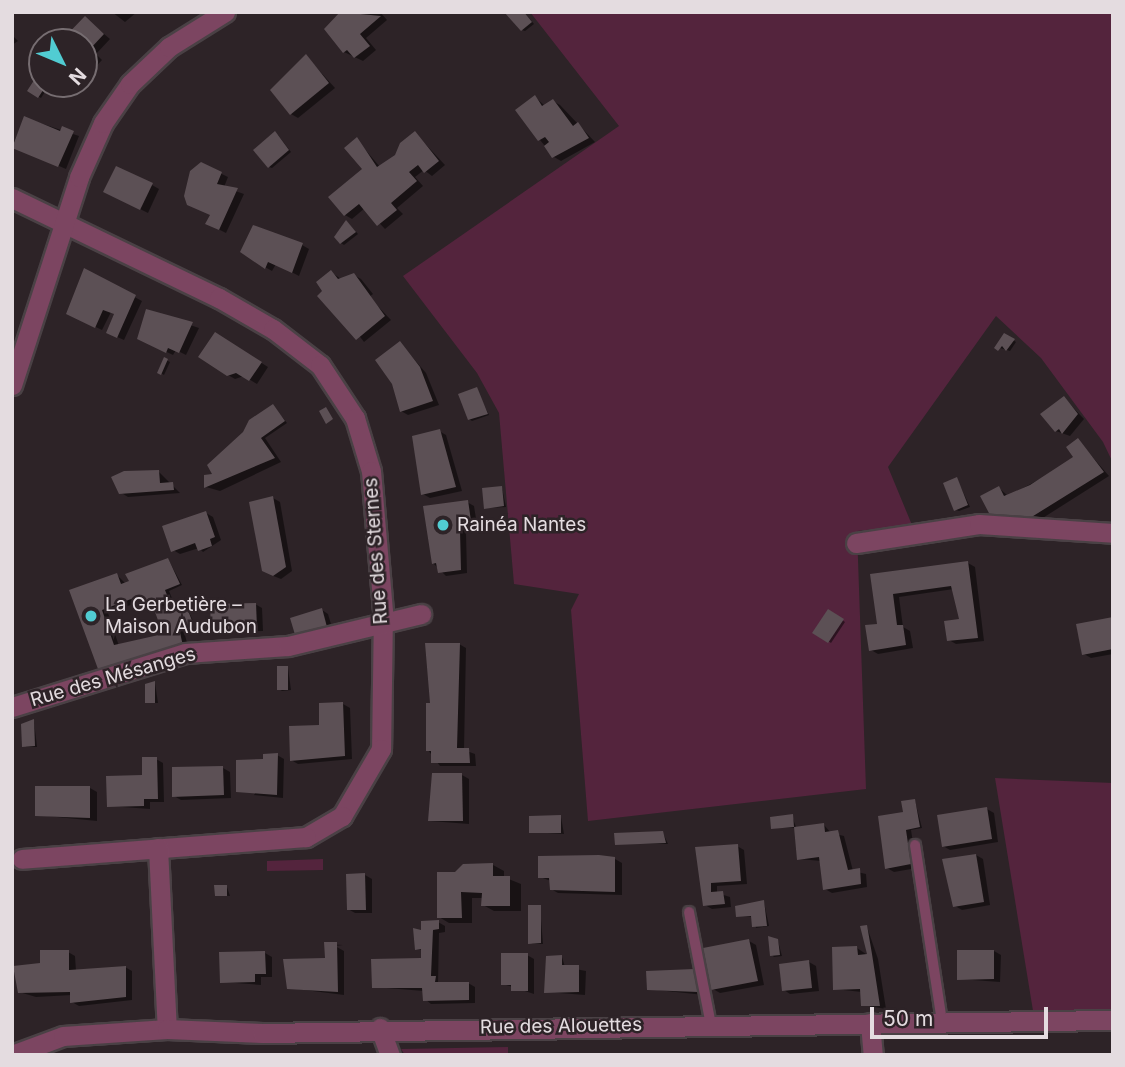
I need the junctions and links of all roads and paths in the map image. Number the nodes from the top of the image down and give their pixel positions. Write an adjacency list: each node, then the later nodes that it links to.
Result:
1 (225, 12): 3 (street)
2 (12, 198): 3 (street, Rue des Sternes)
3 (65, 222): 4 (street); 8 (street, Rue des Sternes)
4 (12, 386)
5 (1113, 533): 6 (street)
6 (856, 543)
7 (421, 614): 8 (street, Rue des Mésanges)
8 (383, 625): 9 (street, Rue des Mésanges); 11 (street, Rue des Sternes)
9 (12, 707)
10 (915, 845): 15 (lane)
11 (158, 848): 12 (street, Rue des Sternes); 19 (street)
12 (22, 859)
13 (689, 912): 17 (lane)
14 (1113, 1020): 15 (street, Rue des Alouettes)
15 (942, 1022): 16 (street, Rue des Alouettes)
16 (870, 1023): 17 (street, Rue des Alouettes); 22 (street)
17 (711, 1024): 18 (street, Rue des Alouettes)
18 (380, 1028): 19 (street, Rue des Alouettes); 21 (street)
19 (167, 1029): 20 (street, Rue des Alouettes)
20 (12, 1055)
21 (390, 1055)
22 (873, 1055)

